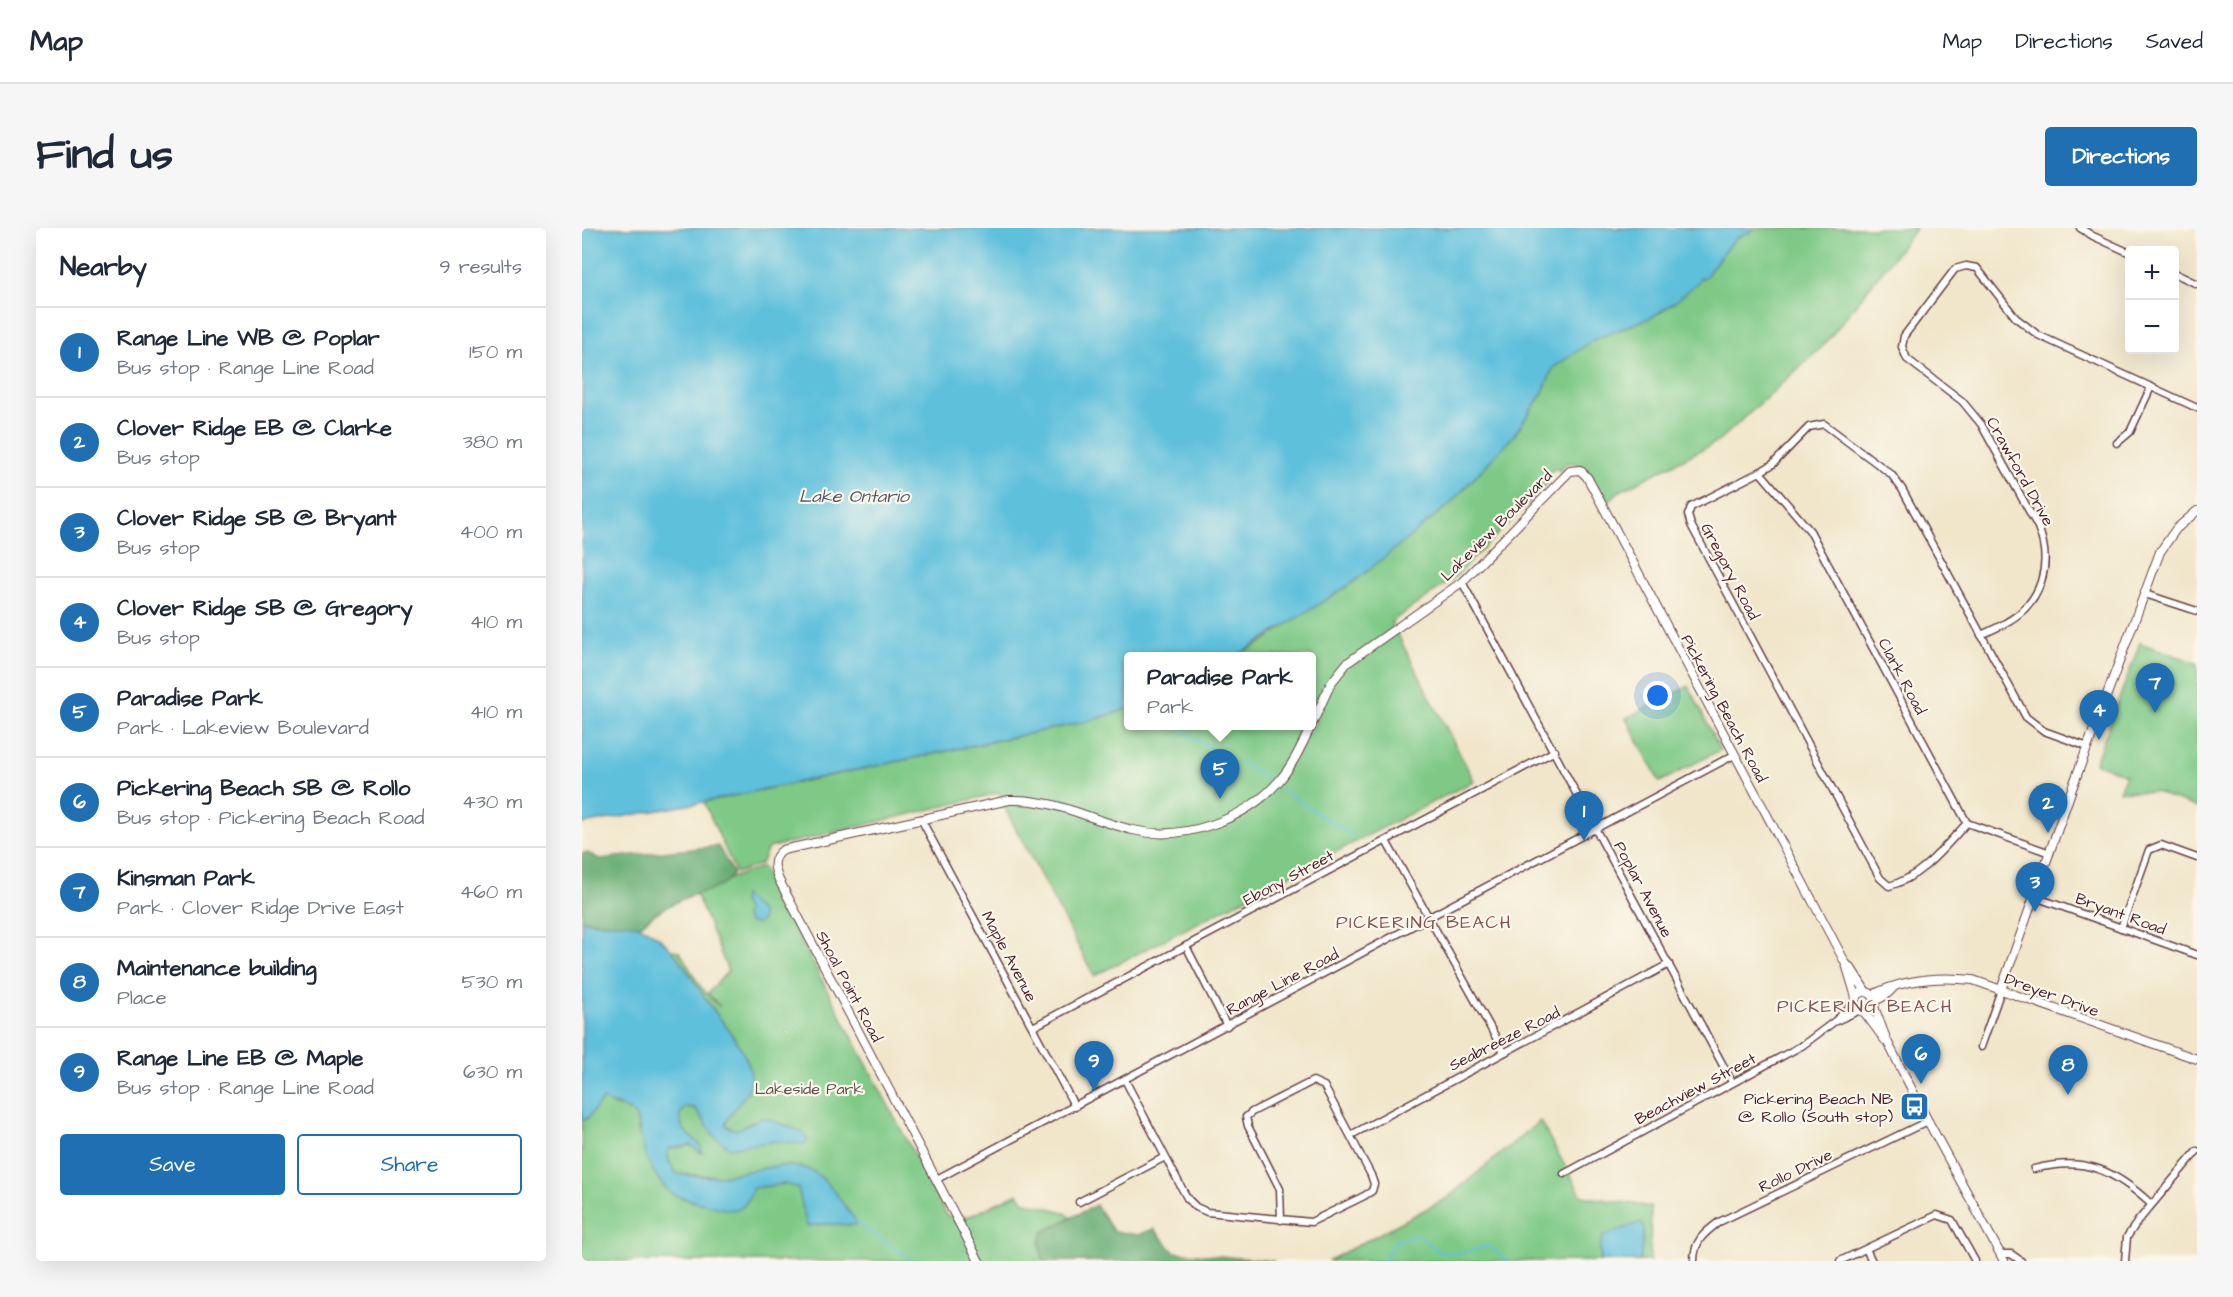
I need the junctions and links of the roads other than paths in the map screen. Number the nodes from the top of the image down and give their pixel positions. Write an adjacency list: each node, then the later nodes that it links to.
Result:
1 (2080, 228): 2 (street)
2 (2125, 251)
3 (2179, 275): 4 (street)
4 (2197, 284)
5 (2151, 387): 6 (street, Crawford Drive); 7 (street); 14 (street, Crawford Drive)
6 (2197, 408)
7 (2117, 442)
8 (1575, 469): 11 (street, Lakeview Boulevard); 19 (street, Pickering Beach Road)
9 (1760, 472): 14 (street, Gregory Road); 21 (street, Clark Road); 21 (street, Gregory Road)
10 (2197, 511): 12 (street)
11 (1462, 582): 15 (street, Lakeview Boulevard); 18 (street, Poplar Avenue)
12 (2145, 594): 13 (street); 17 (street)
13 (2197, 611)
14 (1981, 635): 17 (street, Gregory Road)
15 (1316, 714)
16 (1308, 730): 20 (street, Lakeview Boulevard)
17 (2088, 747): 24 (street)
18 (1555, 751): 22 (street, Poplar Avenue); 23 (street, Ebony Street)
19 (1734, 755): 22 (street, Range Line Road); 32 (street, Pickering Beach Road)
20 (921, 819): 37 (street, Maple Avenue); 51 (street, Shoal Point Road)
21 (1967, 823): 24 (street)
22 (1596, 828): 27 (street, Range Line Road); 31 (street, Poplar Avenue)
23 (1386, 841): 27 (street); 29 (street, Ebony Street)
24 (2050, 853): 26 (street)
25 (2197, 858): 28 (street)
26 (2035, 897): 28 (street, Bryant Road); 33 (street)
27 (1429, 918): 36 (street, Range Line Road); 40 (street)
28 (2121, 928): 30 (street, Bryant Road)
29 (1186, 946): 36 (street); 37 (street, Ebony Street)
30 (2197, 955)
31 (1669, 964): 40 (street, Seabreeze Road); 43 (street, Poplar Avenue)
32 (1846, 964): 34 (street, Pickering Beach Road); 35 (street, Pickering Beach Road)
33 (2001, 990): 34 (street, Dreyer Drive); 39 (street); 41 (street, Dreyer Drive)
34 (1872, 999): 35 (street); 35 (street); 38 (street, Pickering Beach Road)
35 (1858, 1006): 38 (street, Pickering Beach Road); 43 (street, Beachview Street)
36 (1227, 1026): 42 (street, Range Line Road)
37 (1033, 1027): 44 (street, Maple Avenue)
38 (1887, 1041): 45 (street, Pickering Beach Road)
39 (1981, 1047)
40 (1504, 1052): 46 (street, Seabreeze Road)
41 (2197, 1059)
42 (1125, 1080): 44 (street, Range Line Road); 48 (street)
43 (1732, 1082): 50 (street, Beachview Street)
44 (1075, 1107): 51 (street, Range Line Road)
45 (1928, 1121): 56 (street, Pickering Beach Road); 58 (street, Rollo Drive)
46 (1351, 1135): 54 (street); 54 (street)
47 (2197, 1151): 53 (street)
48 (1165, 1157): 52 (street); 54 (street)
49 (2034, 1169): 53 (street)
50 (1564, 1174)
51 (937, 1179): 57 (street, Shoal Point Road)
52 (1079, 1202)
53 (2151, 1204): 63 (street)
54 (1281, 1220)
55 (1866, 1249): 59 (street); 60 (street); 61 (street)
56 (2003, 1258): 62 (street, Pickering Beach Road)
57 (979, 1261)
58 (1694, 1261)
59 (1840, 1261)
60 (1872, 1261)
61 (1974, 1261)
62 (2021, 1261)
63 (2125, 1261)

